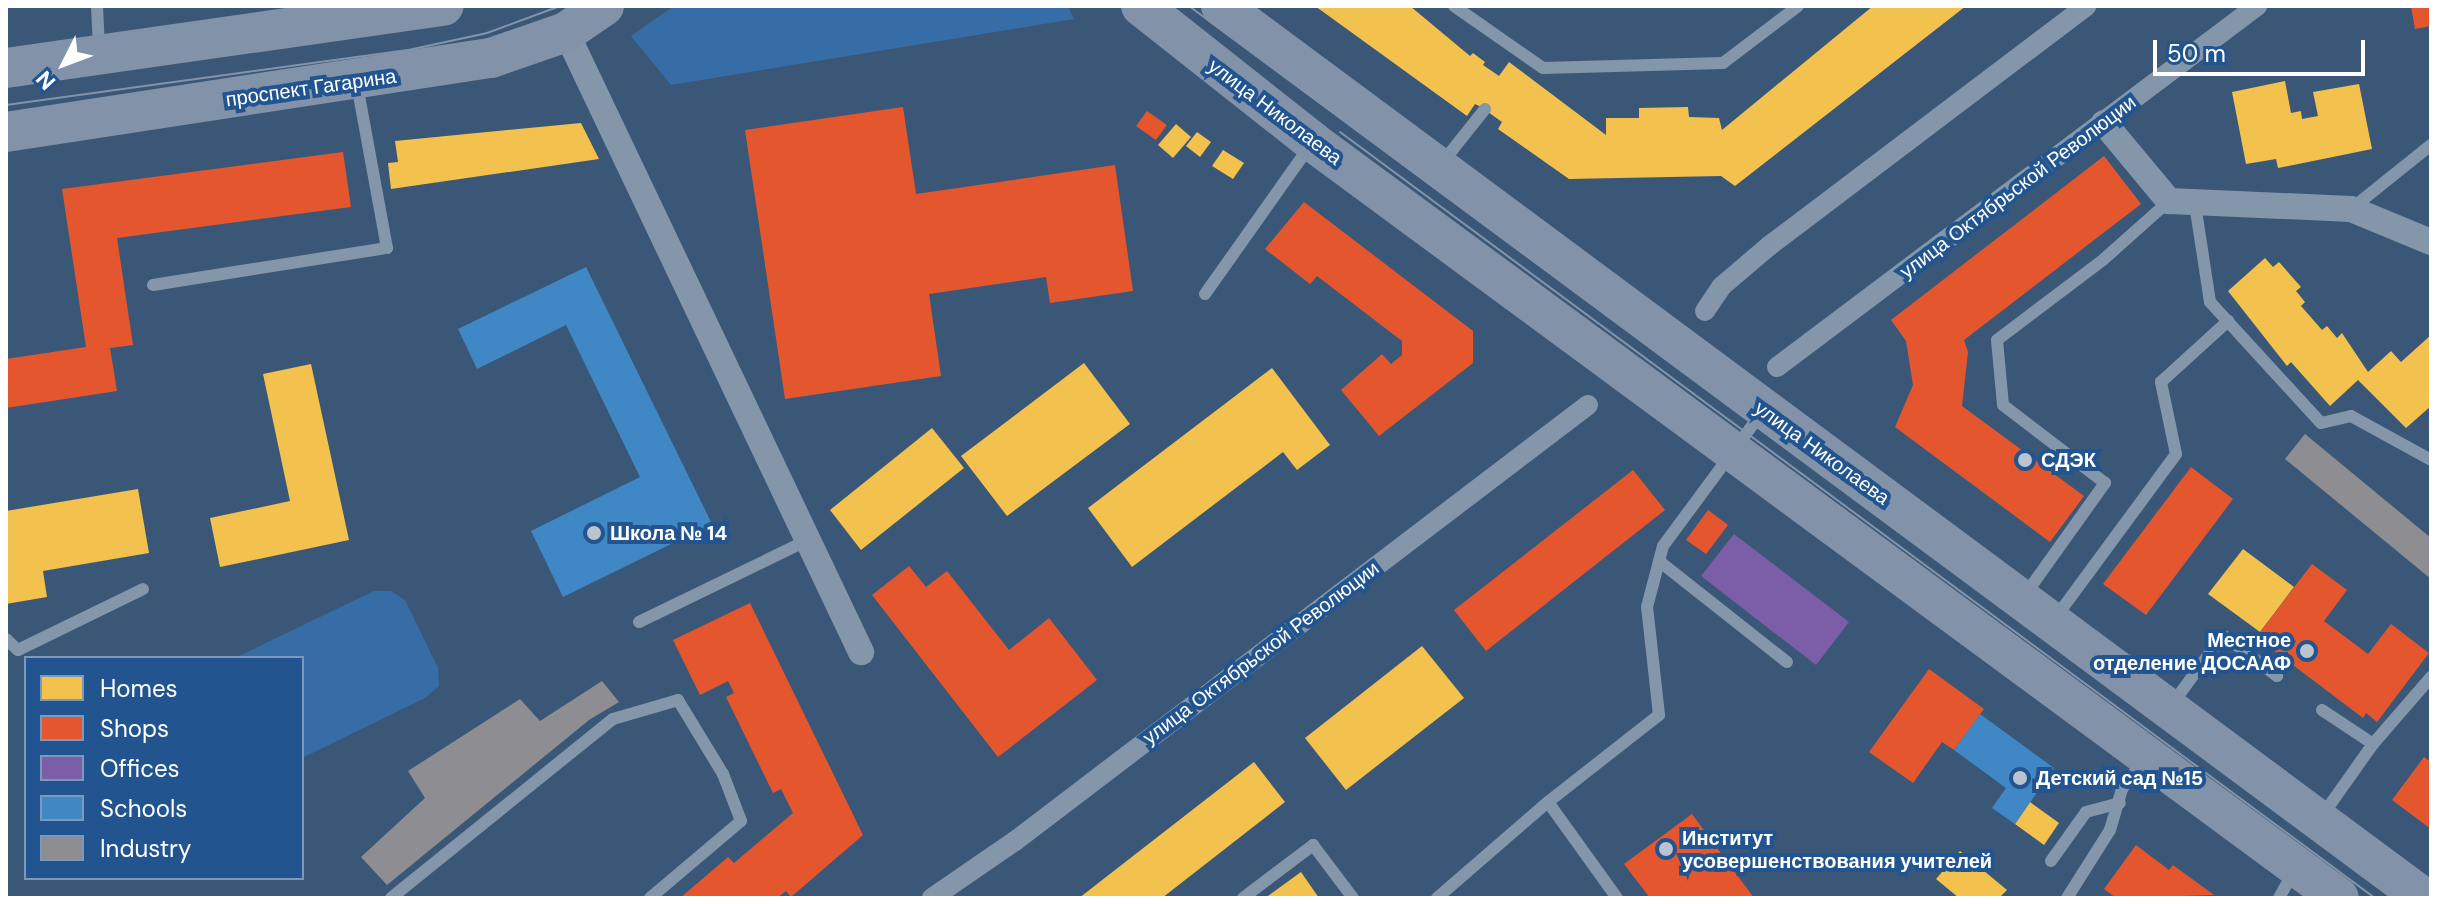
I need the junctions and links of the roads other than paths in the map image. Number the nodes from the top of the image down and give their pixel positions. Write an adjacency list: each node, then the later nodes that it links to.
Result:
1 (97, 6): 11 (lane)
2 (604, 6): 10 (main road, проспект Гагарина)
3 (1141, 6): 19 (main road, улица Николаева)
4 (1221, 6): 21 (main road, улица Николаева)
5 (1454, 6): 12 (lane)
6 (1798, 6): 12 (lane)
7 (2086, 6): 27 (street)
8 (2257, 6): 17 (street, улица Октябрьской Революции)
9 (420, 8): 11 (main road)
10 (566, 32): 15 (main road, проспект Гагарина); 34 (street)
11 (99, 56): 13 (main road)
12 (1526, 56): 14 (lane)
13 (6, 68)
14 (1517, 68)
15 (357, 82): 18 (main road, проспект Гагарина); 25 (lane)
16 (1485, 109): 21 (lane)
17 (2104, 123): 22 (street); 29 (street, улица Октябрьской Революции)
18 (6, 132)
19 (1313, 142): 26 (lane); 32 (main road, улица Николаева)
20 (2431, 145): 23 (lane)
21 (1439, 168): 31 (main road, улица Николаева)
22 (2182, 202): 23 (street); 28 (lane); 37 (lane)
23 (2351, 209): 24 (street)
24 (2431, 242)
25 (153, 285)
26 (1205, 294)
27 (1705, 311)
28 (2228, 321): 33 (lane); 37 (lane)
29 (1777, 367)
30 (1588, 405): 55 (street, улица Октябрьской Революции)
31 (1764, 410): 32 (lane); 37 (main road, улица Николаева)
32 (1733, 452): 35 (lane); 47 (main road, улица Николаева)
33 (2431, 460)
34 (808, 540): 38 (lane); 40 (street)
35 (1659, 561): 41 (lane); 48 (lane)
36 (143, 589): 39 (lane)
37 (2036, 611): 44 (main road, улица Николаева)
38 (639, 622)
39 (6, 639)
40 (861, 652)
41 (1787, 662)
42 (2277, 676): 44 (lane)
43 (2431, 677): 46 (lane)
44 (2168, 709): 50 (main road, улица Николаева)
45 (2322, 710): 46 (lane)
46 (2373, 744): 50 (lane)
47 (2146, 756): 49 (lane); 52 (main road, улица Николаева)
48 (1548, 802): 58 (lane); 59 (lane)
49 (2120, 803): 51 (lane); 60 (lane)
50 (2319, 821): 52 (street); 62 (main road, улица Николаева)
51 (2051, 861)
52 (2288, 882): 61 (main road, улица Николаева)
53 (391, 898): 54 (lane)
54 (650, 898)
55 (932, 898)
56 (1243, 898): 57 (lane)
57 (1353, 898)
58 (1437, 898)
59 (1617, 898)
60 (2067, 898)
61 (2339, 898)
62 (2424, 898)

